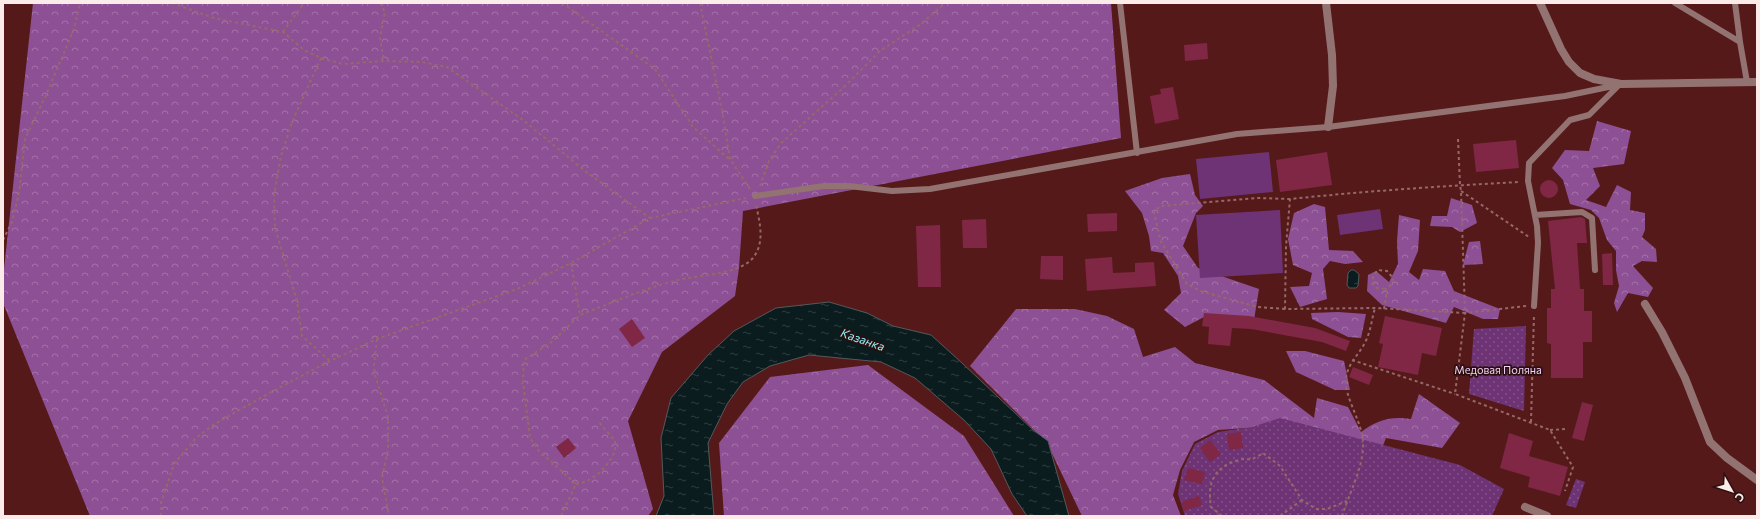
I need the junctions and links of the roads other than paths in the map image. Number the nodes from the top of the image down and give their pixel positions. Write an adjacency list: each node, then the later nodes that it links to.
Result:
1 (1120, 3): 11 (lane)
2 (1326, 3): 10 (street)
3 (1540, 3): 9 (street)
4 (1675, 3): 6 (lane)
5 (1735, 3): 6 (lane)
6 (1740, 42): 7 (lane)
7 (1747, 82): 8 (street); 9 (street)
8 (1757, 82)
9 (1620, 84): 10 (lane); 13 (lane)
10 (1328, 127): 11 (lane)
11 (1137, 153): 12 (lane)
12 (755, 196)
13 (1535, 215): 14 (lane); 16 (lane)
14 (1595, 270)
15 (1645, 304): 17 (street)
16 (1534, 306)
17 (1757, 480)
18 (1525, 507): 19 (street)
19 (1547, 516)

